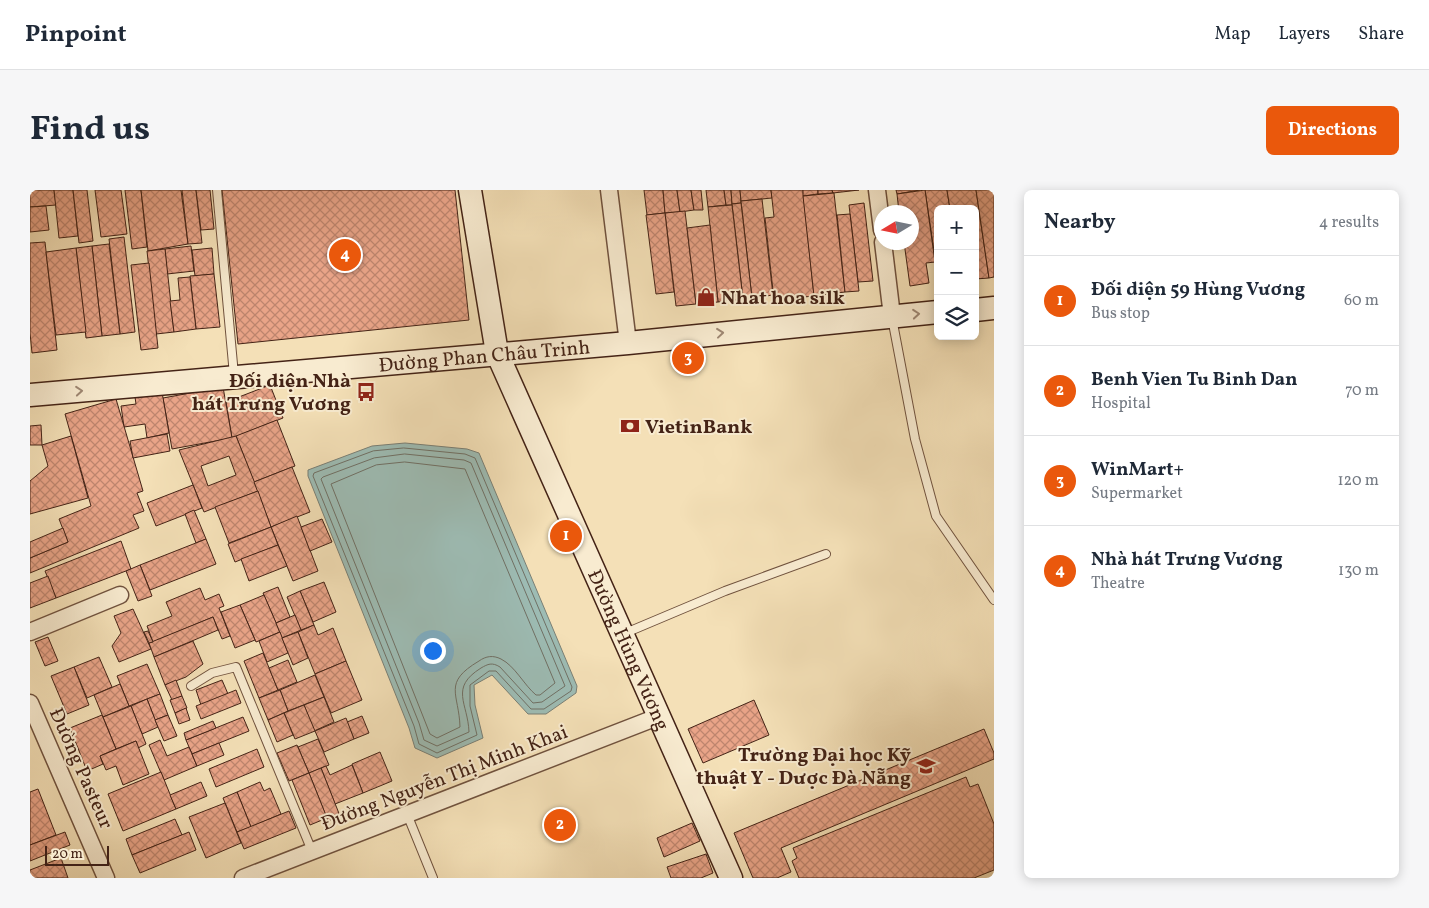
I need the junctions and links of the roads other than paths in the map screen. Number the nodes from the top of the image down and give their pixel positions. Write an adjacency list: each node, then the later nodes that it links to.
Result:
1 (216, 190): 13 (lane)
2 (470, 190): 12 (street, Đường Hùng Vương)
3 (609, 190): 11 (street)
4 (877, 190): 5 (street)
5 (879, 205)
6 (884, 250): 10 (street)
7 (994, 308): 8 (street)
8 (979, 310)
9 (934, 312): 10 (street, Đường Phan Châu Trinh, one-way to 9)
10 (892, 316): 11 (street, Đường Phan Châu Trinh, one-way to 10); 17 (lane)
11 (628, 343): 12 (street, Đường Phan Châu Trinh)
12 (497, 353): 13 (street, Đường Phan Châu Trinh); 19 (street, Đường Hùng Vương)
13 (234, 377): 14 (street, Đường Phan Châu Trinh, one-way to 13)
14 (30, 395)
15 (826, 554): 19 (lane)
16 (120, 595): 18 (street)
17 (994, 600)
18 (30, 632)
19 (623, 634): 22 (street, Đường Hùng Vương)
20 (191, 686): 24 (lane)
21 (30, 703): 25 (street, Đường Pasteur)
22 (660, 716): 23 (street, Đường Nguyễn Thị Minh Khai); 28 (street, Đường Hùng Vương)
23 (407, 814): 24 (street, Đường Nguyễn Thị Minh Khai); 27 (lane)
24 (312, 851): 26 (street, Đường Nguyễn Thị Minh Khai)
25 (106, 878)
26 (243, 878)
27 (433, 878)
28 (731, 878)

